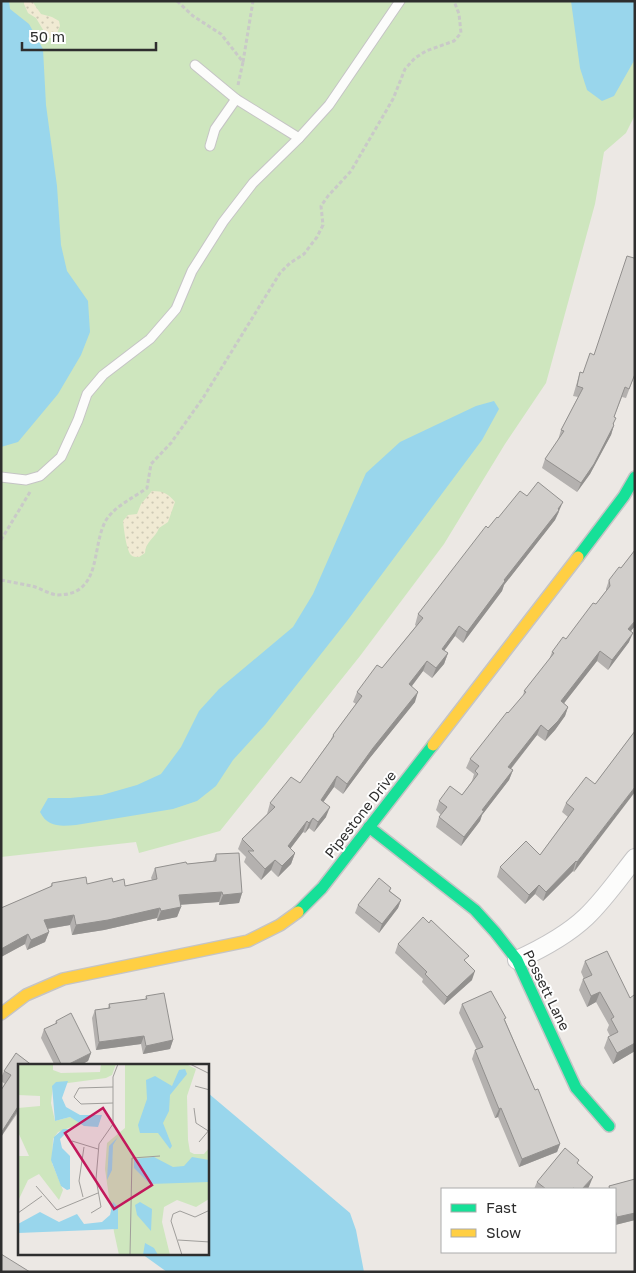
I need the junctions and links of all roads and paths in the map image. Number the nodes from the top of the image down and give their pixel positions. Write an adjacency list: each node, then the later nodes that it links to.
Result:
1 (177, 1): 5 (path)
2 (253, 1): 5 (path)
3 (400, 1): 8 (lane)
4 (454, 1): 14 (path)
5 (243, 62): 7 (path)
6 (195, 66): 7 (lane)
7 (236, 99): 8 (lane); 9 (lane)
8 (299, 138): 10 (lane)
9 (210, 146)
10 (40, 476): 11 (lane); 13 (path)
11 (1, 477)
12 (635, 478): 15 (street, Pipestone Drive)
13 (1, 540)
14 (1, 580)
15 (368, 827): 17 (street, Possett Lane); 18 (street, Pipestone Drive)
16 (635, 858): 17 (street)
17 (517, 960): 19 (street, Possett Lane)
18 (1, 1014)
19 (609, 1126)

